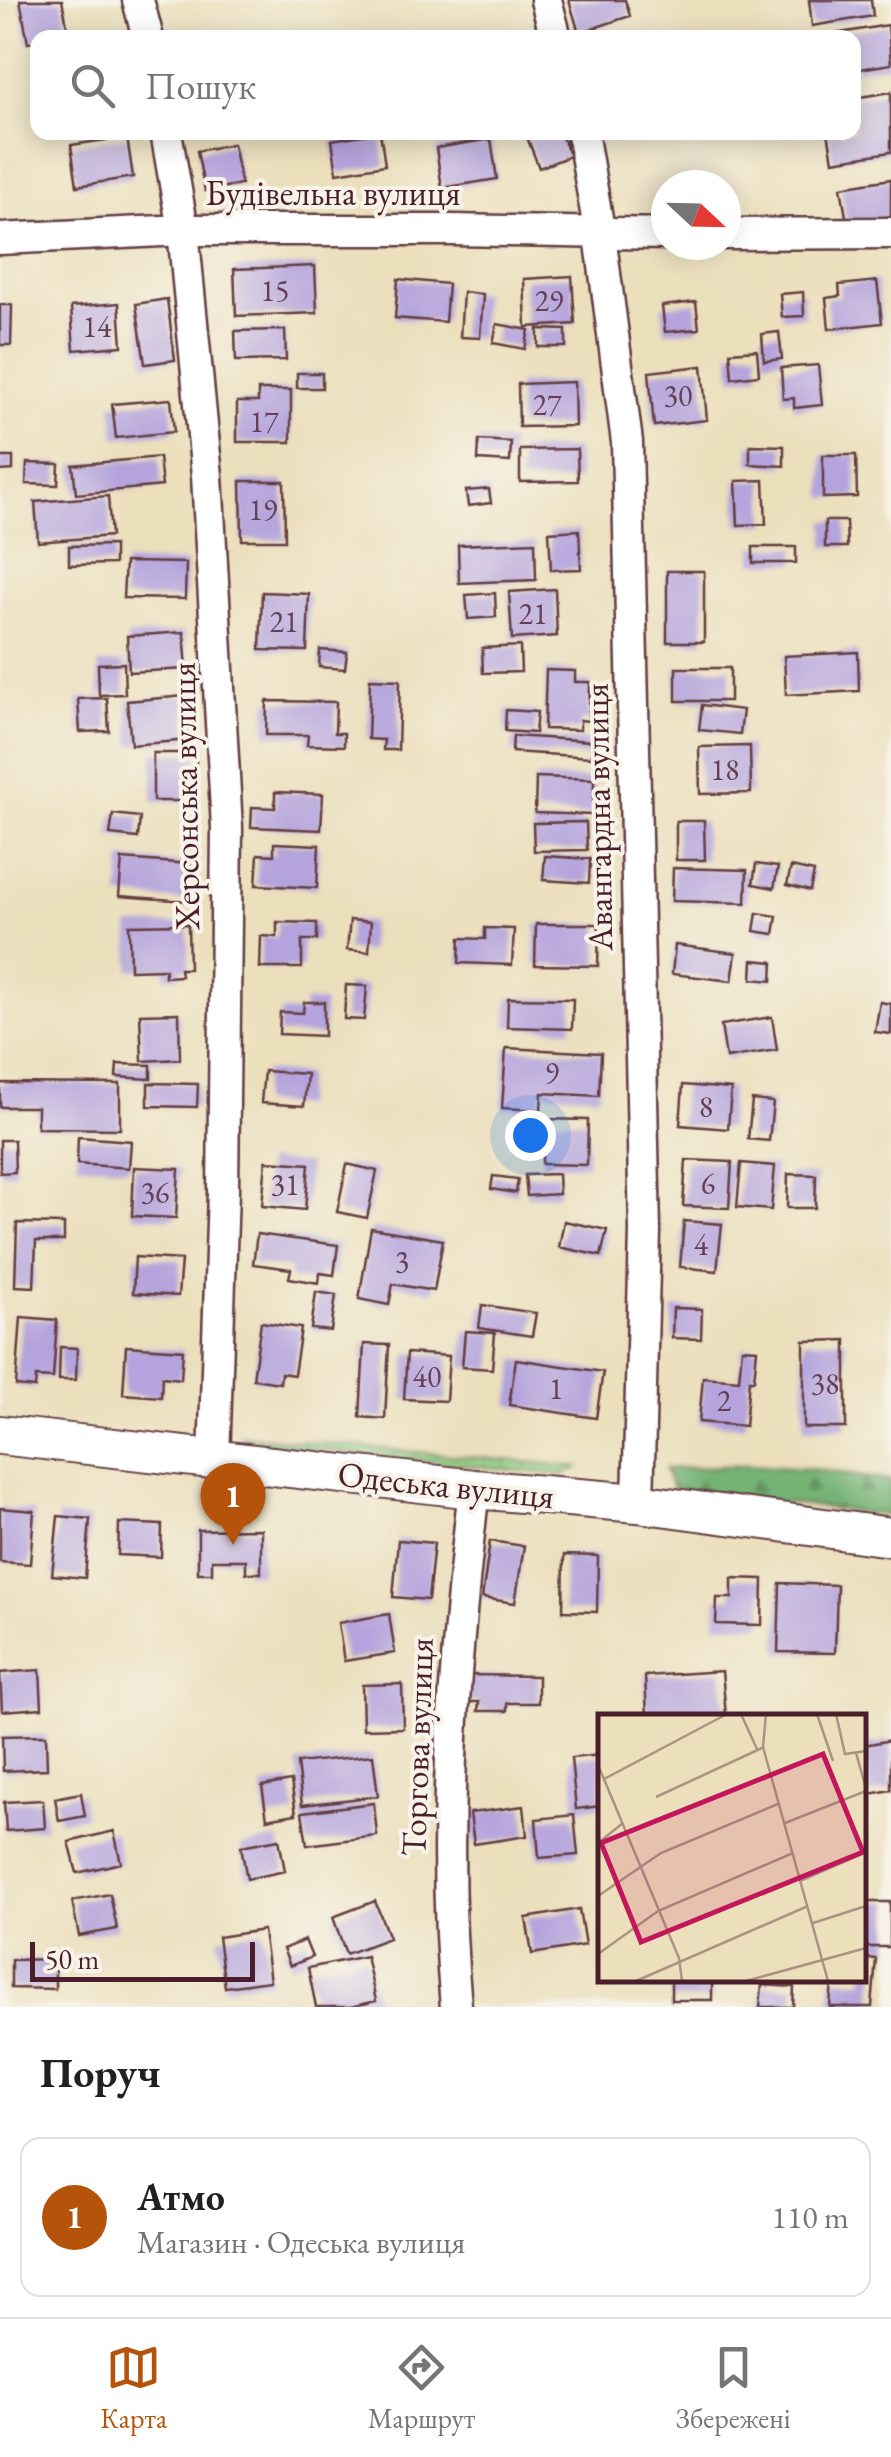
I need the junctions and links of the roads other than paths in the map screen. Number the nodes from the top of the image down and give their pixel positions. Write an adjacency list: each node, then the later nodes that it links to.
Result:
1 (138, 0): 3 (street)
2 (546, 0): 4 (street)
3 (146, 30)
4 (554, 30)
5 (167, 140): 7 (street, Херсонська вулиця)
6 (583, 140): 11 (street, Авангардна вулиця)
7 (183, 230): 11 (street, Будівельна вулиця); 12 (street, Будівельна вулиця); 14 (street, Херсонська вулиця)
8 (891, 233): 10 (street)
9 (651, 234): 11 (street, Будівельна вулиця)
10 (741, 234)
11 (600, 235): 16 (street, Авангардна вулиця)
12 (0, 239)
13 (0, 1435): 14 (main road, Одеська вулиця)
14 (214, 1460): 15 (main road, Одеська вулиця)
15 (474, 1489): 16 (main road, Одеська вулиця); 18 (street, Торгова вулиця)
16 (638, 1503): 17 (main road, Одеська вулиця)
17 (891, 1537)
18 (456, 2007)

